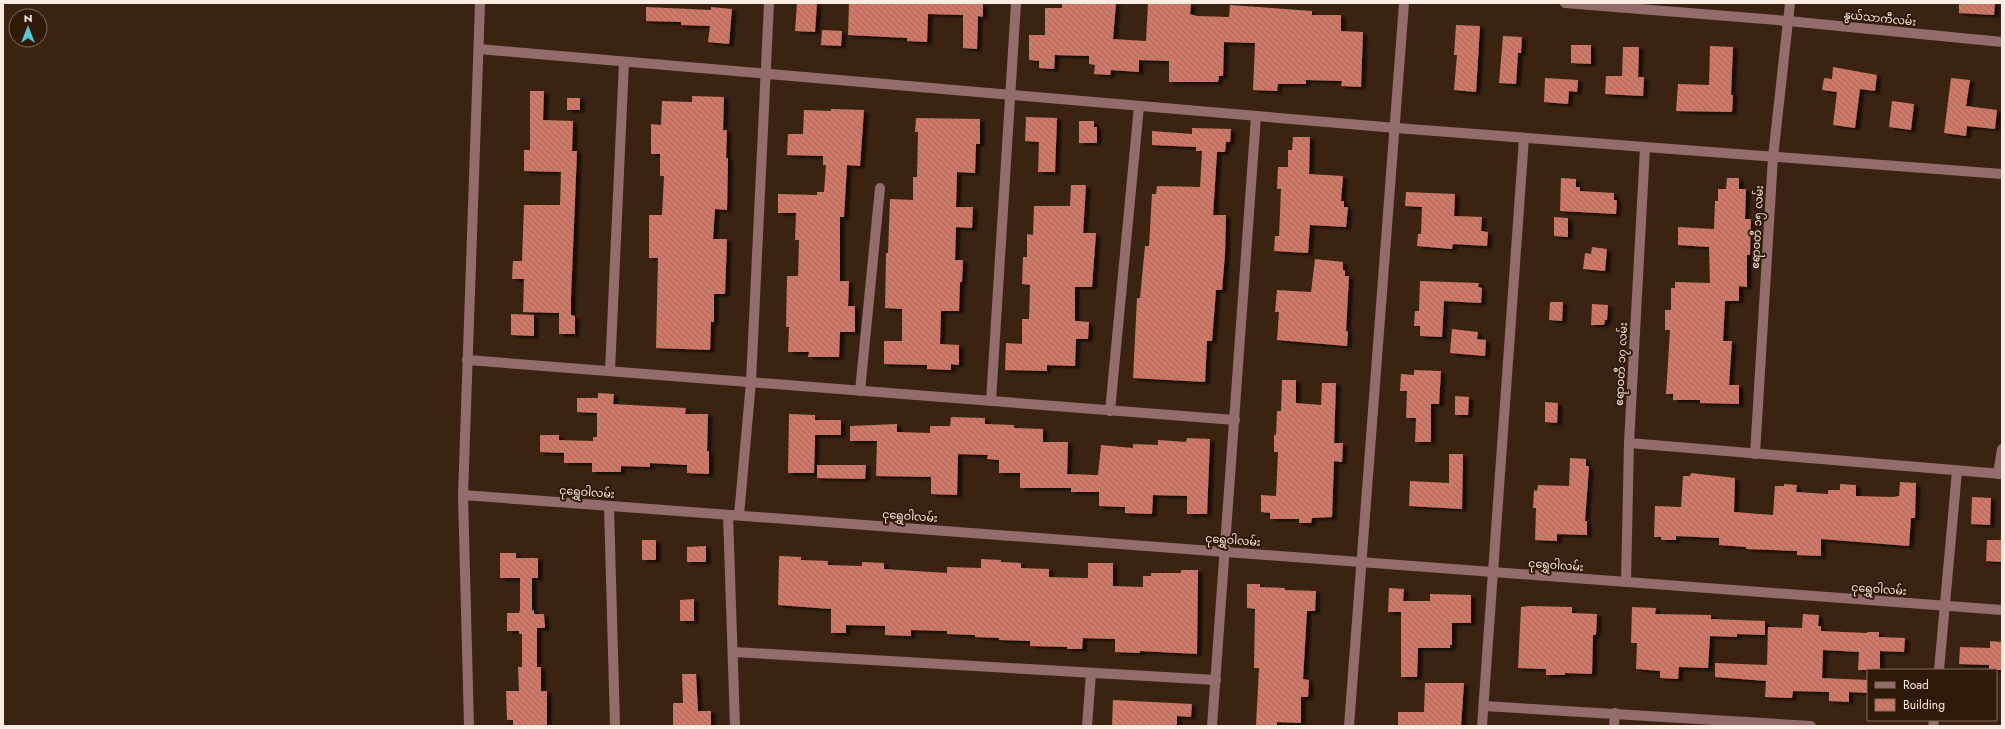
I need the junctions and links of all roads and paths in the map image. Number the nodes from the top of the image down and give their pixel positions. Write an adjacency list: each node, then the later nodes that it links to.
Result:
1 (480, 3): 9 (street)
2 (769, 3): 11 (street)
3 (1016, 3): 12 (street)
4 (1404, 3): 15 (street)
5 (1565, 3): 7 (street, နွယ်သာကီလမ်း)
6 (1790, 3): 7 (street, ဧရာဝတီ ၁၅ လမ်း)
7 (1788, 21): 8 (street, နွယ်သာကီလမ်း); 18 (street, ဧရာဝတီ ၁၅ လမ်း)
8 (2002, 42)
9 (479, 49): 10 (street); 21 (street)
10 (624, 62): 11 (street); 22 (street)
11 (767, 74): 12 (street); 23 (street)
12 (1011, 95): 13 (street); 25 (street)
13 (1139, 106): 14 (street); 26 (street)
14 (1256, 116): 15 (street); 27 (street)
15 (1396, 128): 16 (street); 38 (street)
16 (1524, 138): 17 (street); 39 (street)
17 (1645, 148): 18 (street); 28 (street, ဧရာဝတီ ၁၇ လမ်း)
18 (1773, 157): 19 (street); 30 (street, ဧရာဝတီ ၁၅ လမ်း)
19 (2002, 174)
20 (880, 188): 24 (street)
21 (467, 360): 22 (street); 33 (street)
22 (610, 371): 23 (street)
23 (751, 382): 24 (street); 36 (street)
24 (860, 391): 25 (street)
25 (991, 401): 26 (street)
26 (1110, 411): 27 (street)
27 (1235, 420): 37 (street)
28 (1629, 443): 30 (street); 40 (street, ဧရာဝတီ ၁၇ လမ်း)
29 (2002, 449): 32 (street)
30 (1755, 454): 31 (street)
31 (1957, 471): 32 (street); 41 (street)
32 (2000, 474)
33 (463, 495): 34 (street, ငုရွှေဝါလမ်း); 49 (street)
34 (609, 506): 35 (street, ငုရွှေဝါလမ်း); 50 (street)
35 (728, 515): 36 (street, ငုရွှေဝါလမ်း); 43 (street)
36 (739, 516): 37 (street, ငုရွှေဝါလမ်း)
37 (1226, 552): 38 (street, ငုရွှေဝါလမ်း); 46 (street)
38 (1363, 562): 39 (street, ငုရွှေဝါလမ်း); 54 (street)
39 (1494, 572): 40 (street, ငုရွှေဝါလမ်း); 47 (street)
40 (1626, 582): 41 (street, ငုရွှေဝါလမ်း)
41 (1945, 606): 42 (street, ငုရွှေဝါလမ်း); 44 (street)
42 (2002, 610)
43 (734, 652): 45 (street); 51 (street)
44 (1939, 669)
45 (1091, 673): 46 (street); 52 (street)
46 (1216, 680): 53 (street)
47 (1484, 706): 48 (street); 55 (street)
48 (1615, 713): 56 (street); 57 (street)
49 (469, 726)
50 (616, 726)
51 (735, 726)
52 (1087, 726)
53 (1212, 726)
54 (1349, 726)
55 (1482, 726)
56 (1614, 726)
57 (1811, 726)

